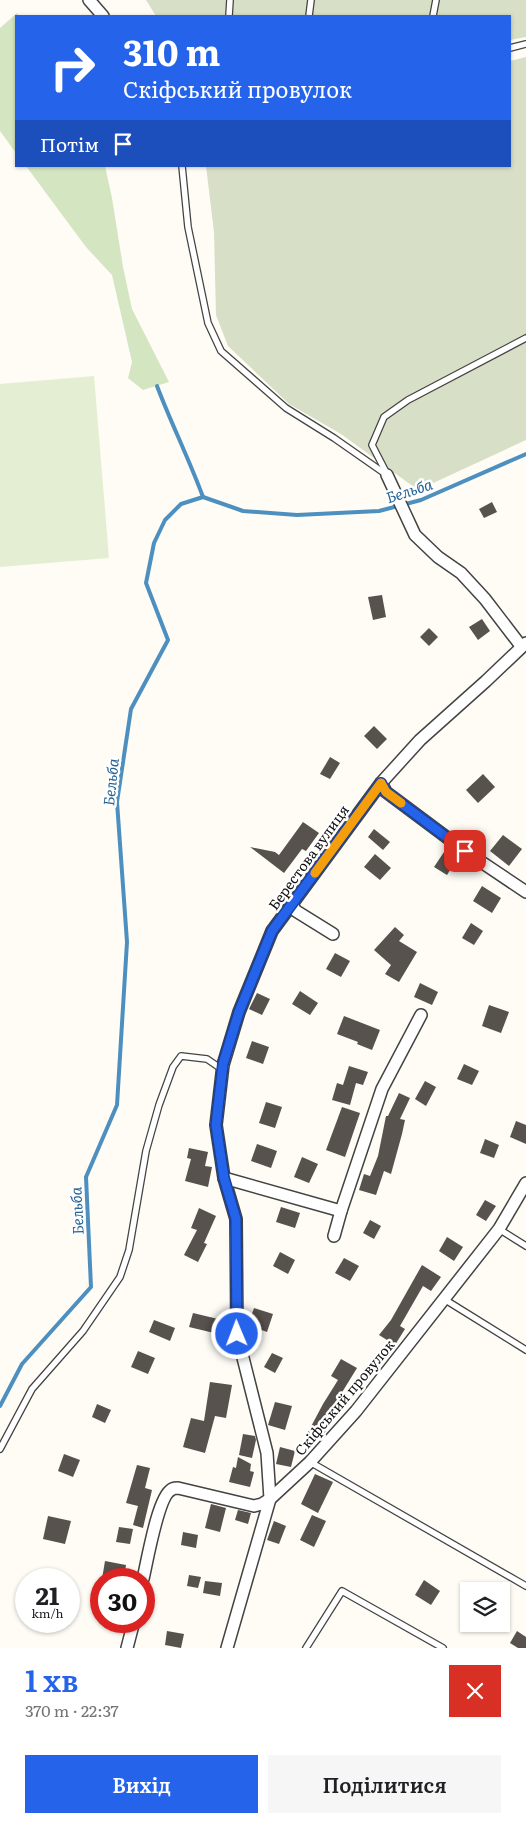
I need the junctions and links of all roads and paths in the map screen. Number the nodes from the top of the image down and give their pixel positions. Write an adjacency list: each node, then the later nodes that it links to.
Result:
1 (90, 0): 5 (street)
2 (230, 0): 6 (lane)
3 (311, 0): 7 (lane)
4 (436, 0): 8 (lane)
5 (102, 15)
6 (229, 15)
7 (309, 15)
8 (433, 15)
9 (526, 44): 10 (lane)
10 (511, 48)
11 (182, 167): 13 (lane)
12 (526, 338): 13 (lane)
13 (387, 475): 14 (street)
14 (524, 645): 15 (street, Берестова вулиця)
15 (381, 783): 16 (street); 17 (street, Берестова вулиця)
16 (526, 892)
17 (292, 905): 18 (street); 20 (street, Берестова вулиця)
18 (333, 934)
19 (421, 1015): 23 (street)
20 (223, 1070): 21 (street, Берестова вулиця); 29 (lane)
21 (224, 1178): 23 (street); 31 (street, Берестова вулиця)
22 (526, 1183): 24 (street, Скіфський провулок)
23 (341, 1211): 25 (street)
24 (499, 1229): 26 (lane); 27 (street, Скіфський провулок)
25 (334, 1236)
26 (526, 1246)
27 (444, 1299): 28 (lane); 30 (street, Скіфський провулок)
28 (526, 1350)
29 (0, 1449)
30 (310, 1462): 31 (street, Скіфський провулок); 33 (lane)
31 (270, 1499): 32 (street); 36 (street)
32 (146, 1568)
33 (526, 1586)
34 (131, 1633): 35 (street)
35 (127, 1648)
36 (227, 1648)
37 (306, 1648): 38 (lane)
38 (444, 1648)

